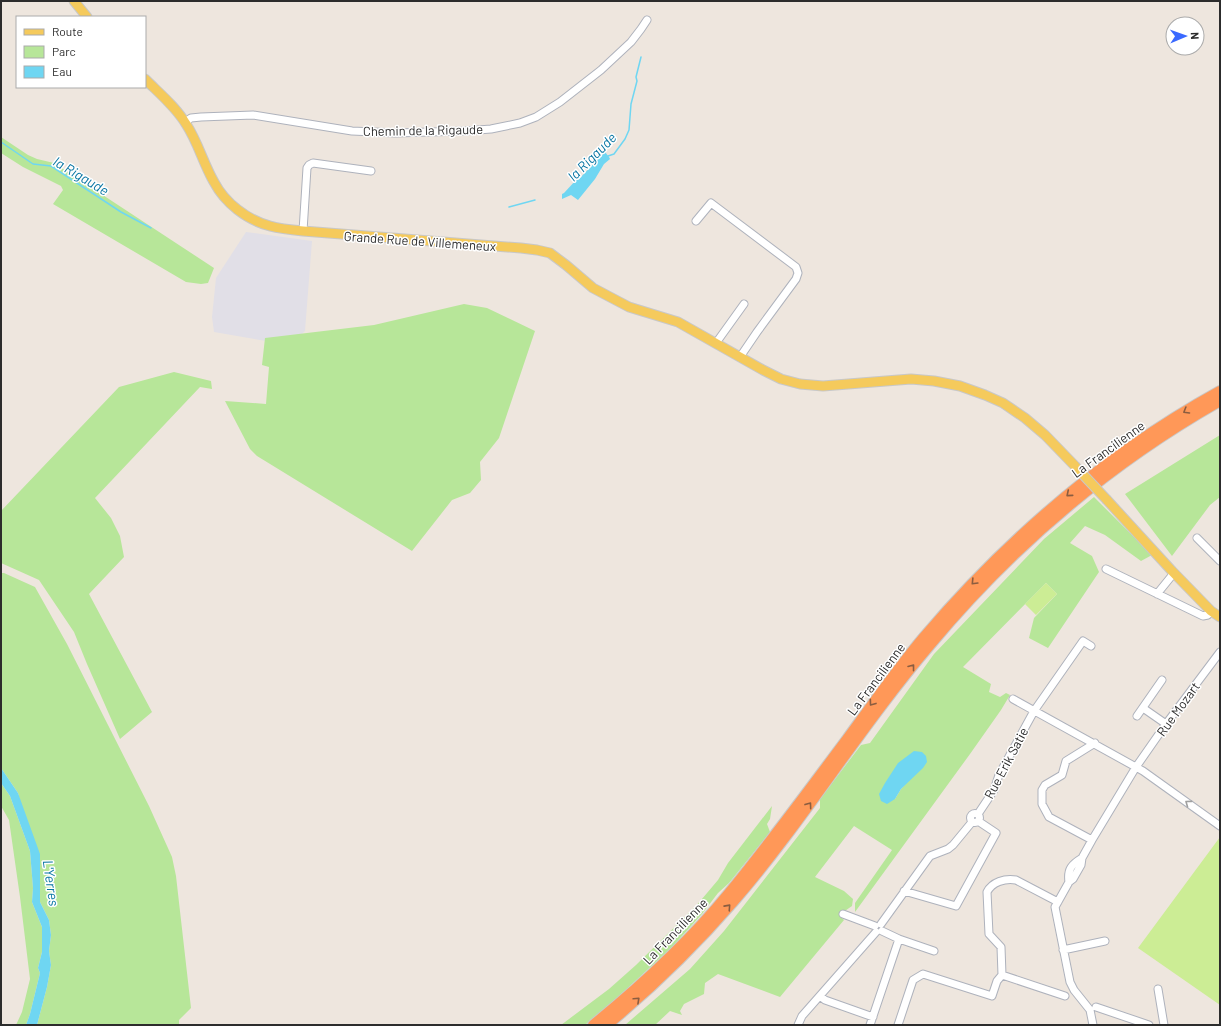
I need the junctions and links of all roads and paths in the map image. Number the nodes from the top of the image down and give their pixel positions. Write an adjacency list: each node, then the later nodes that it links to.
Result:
1 (74, 1): 2 (main road)
2 (86, 16)
3 (647, 20): 5 (street, Chemin de la Rigaude)
4 (146, 80): 5 (main road, Grande Rue de Villemeneux)
5 (186, 122): 8 (main road, Grande Rue de Villemeneux)
6 (371, 171): 8 (street)
7 (696, 221): 11 (street)
8 (303, 232): 10 (main road, Grande Rue de Villemeneux)
9 (744, 304): 10 (street)
10 (716, 343): 11 (main road, Grande Rue de Villemeneux)
11 (741, 358): 17 (main road, Grande Rue de Villemeneux, bridge)
12 (1220, 391): 48 (highway, La Francilienne, one-way to 48)
13 (1220, 401): 49 (highway, La Francilienne, one-way to 13)
14 (1197, 538): 15 (street)
15 (1220, 561)
16 (1106, 569): 18 (street)
17 (1174, 573): 18 (street); 19 (main road, Grande Rue de Villemeneux)
18 (1157, 594): 19 (street)
19 (1211, 611): 20 (main road, Grande Rue de Villemeneux)
20 (1220, 617)
21 (1091, 646): 26 (street, Rue Erik Satie)
22 (1220, 652): 28 (street, Rue Mozart)
23 (1162, 680): 25 (street)
24 (1013, 699): 26 (street)
25 (1143, 708): 27 (street); 28 (street)
26 (1034, 711): 29 (street); 31 (street, Rue Erik Satie)
27 (1137, 716)
28 (1166, 724): 30 (street, Rue Mozart)
29 (1095, 743): 30 (street); 33 (street)
30 (1136, 767): 32 (street, one-way to 30); 33 (street, Rue Mozart)
31 (976, 819): 34 (street, Rue Erik Satie); 34 (street)
32 (1220, 826)
33 (1092, 840): 35 (street, Rue Mozart)
34 (904, 891): 37 (street, Rue Erik Satie)
35 (1058, 902): 41 (street); 42 (street)
36 (843, 914): 37 (street)
37 (878, 929): 38 (street); 44 (street, Rue Erik Satie)
38 (899, 940): 40 (street); 47 (street)
39 (1105, 941): 41 (street)
40 (934, 950)
41 (1063, 950): 53 (street)
42 (1002, 975): 45 (street); 52 (street)
43 (1158, 989): 55 (street)
44 (820, 996): 47 (street); 50 (street, Rue Erik Satie)
45 (1065, 996)
46 (1096, 1007): 54 (street)
47 (873, 1017): 51 (street)
48 (593, 1025)
49 (607, 1025)
50 (798, 1025)
51 (870, 1025)
52 (898, 1025)
53 (1093, 1025)
54 (1149, 1025)
55 (1164, 1025)

